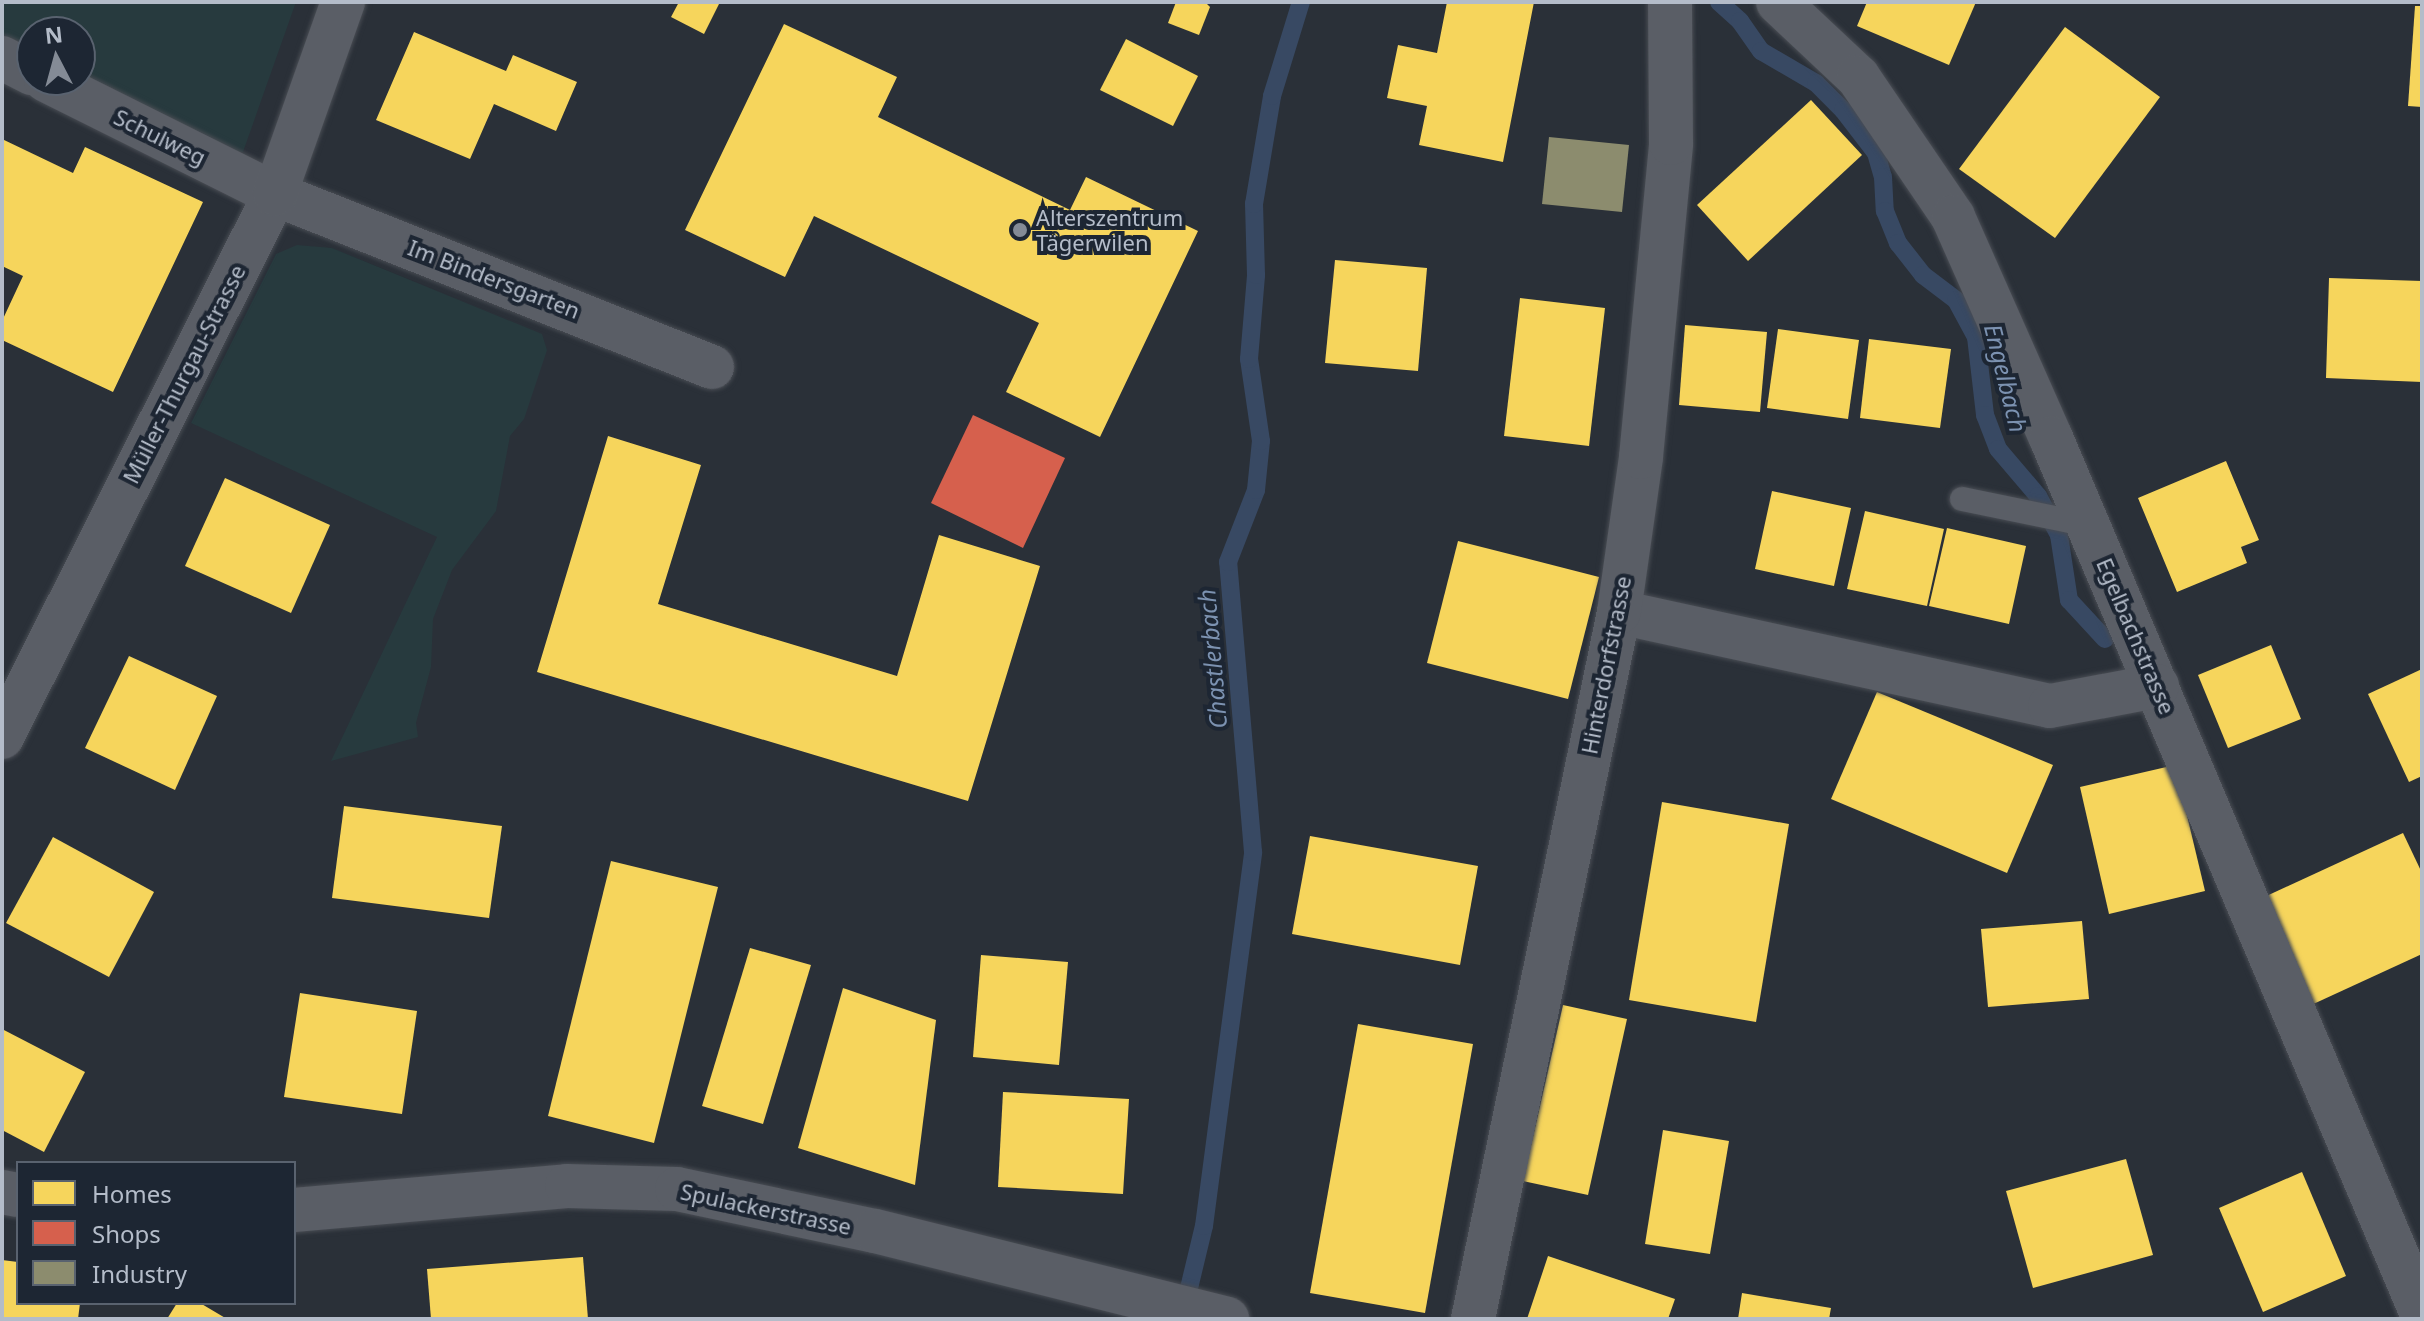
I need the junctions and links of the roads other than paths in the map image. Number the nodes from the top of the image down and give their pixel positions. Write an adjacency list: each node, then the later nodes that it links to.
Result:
1 (343, 2): 5 (street, Müller-Thurgau-Strasse)
2 (1670, 2): 9 (street, Hinterdorfstrasse)
3 (1778, 2): 8 (street, Egelbachstrasse)
4 (78, 96): 5 (street, Schulweg)
5 (275, 194): 6 (street, Im Bindersgarten); 11 (street, Müller-Thurgau-Strasse)
6 (712, 367)
7 (1962, 499): 8 (lane)
8 (2079, 524): 10 (street, Egelbachstrasse)
9 (1619, 612): 10 (street); 15 (street, Hinterdorfstrasse)
10 (2157, 686): 13 (street, Egelbachstrasse)
11 (2, 737)
12 (296, 1210): 14 (street, Spulackerstrasse)
13 (2422, 1314)
14 (1226, 1319)
15 (1473, 1319)

